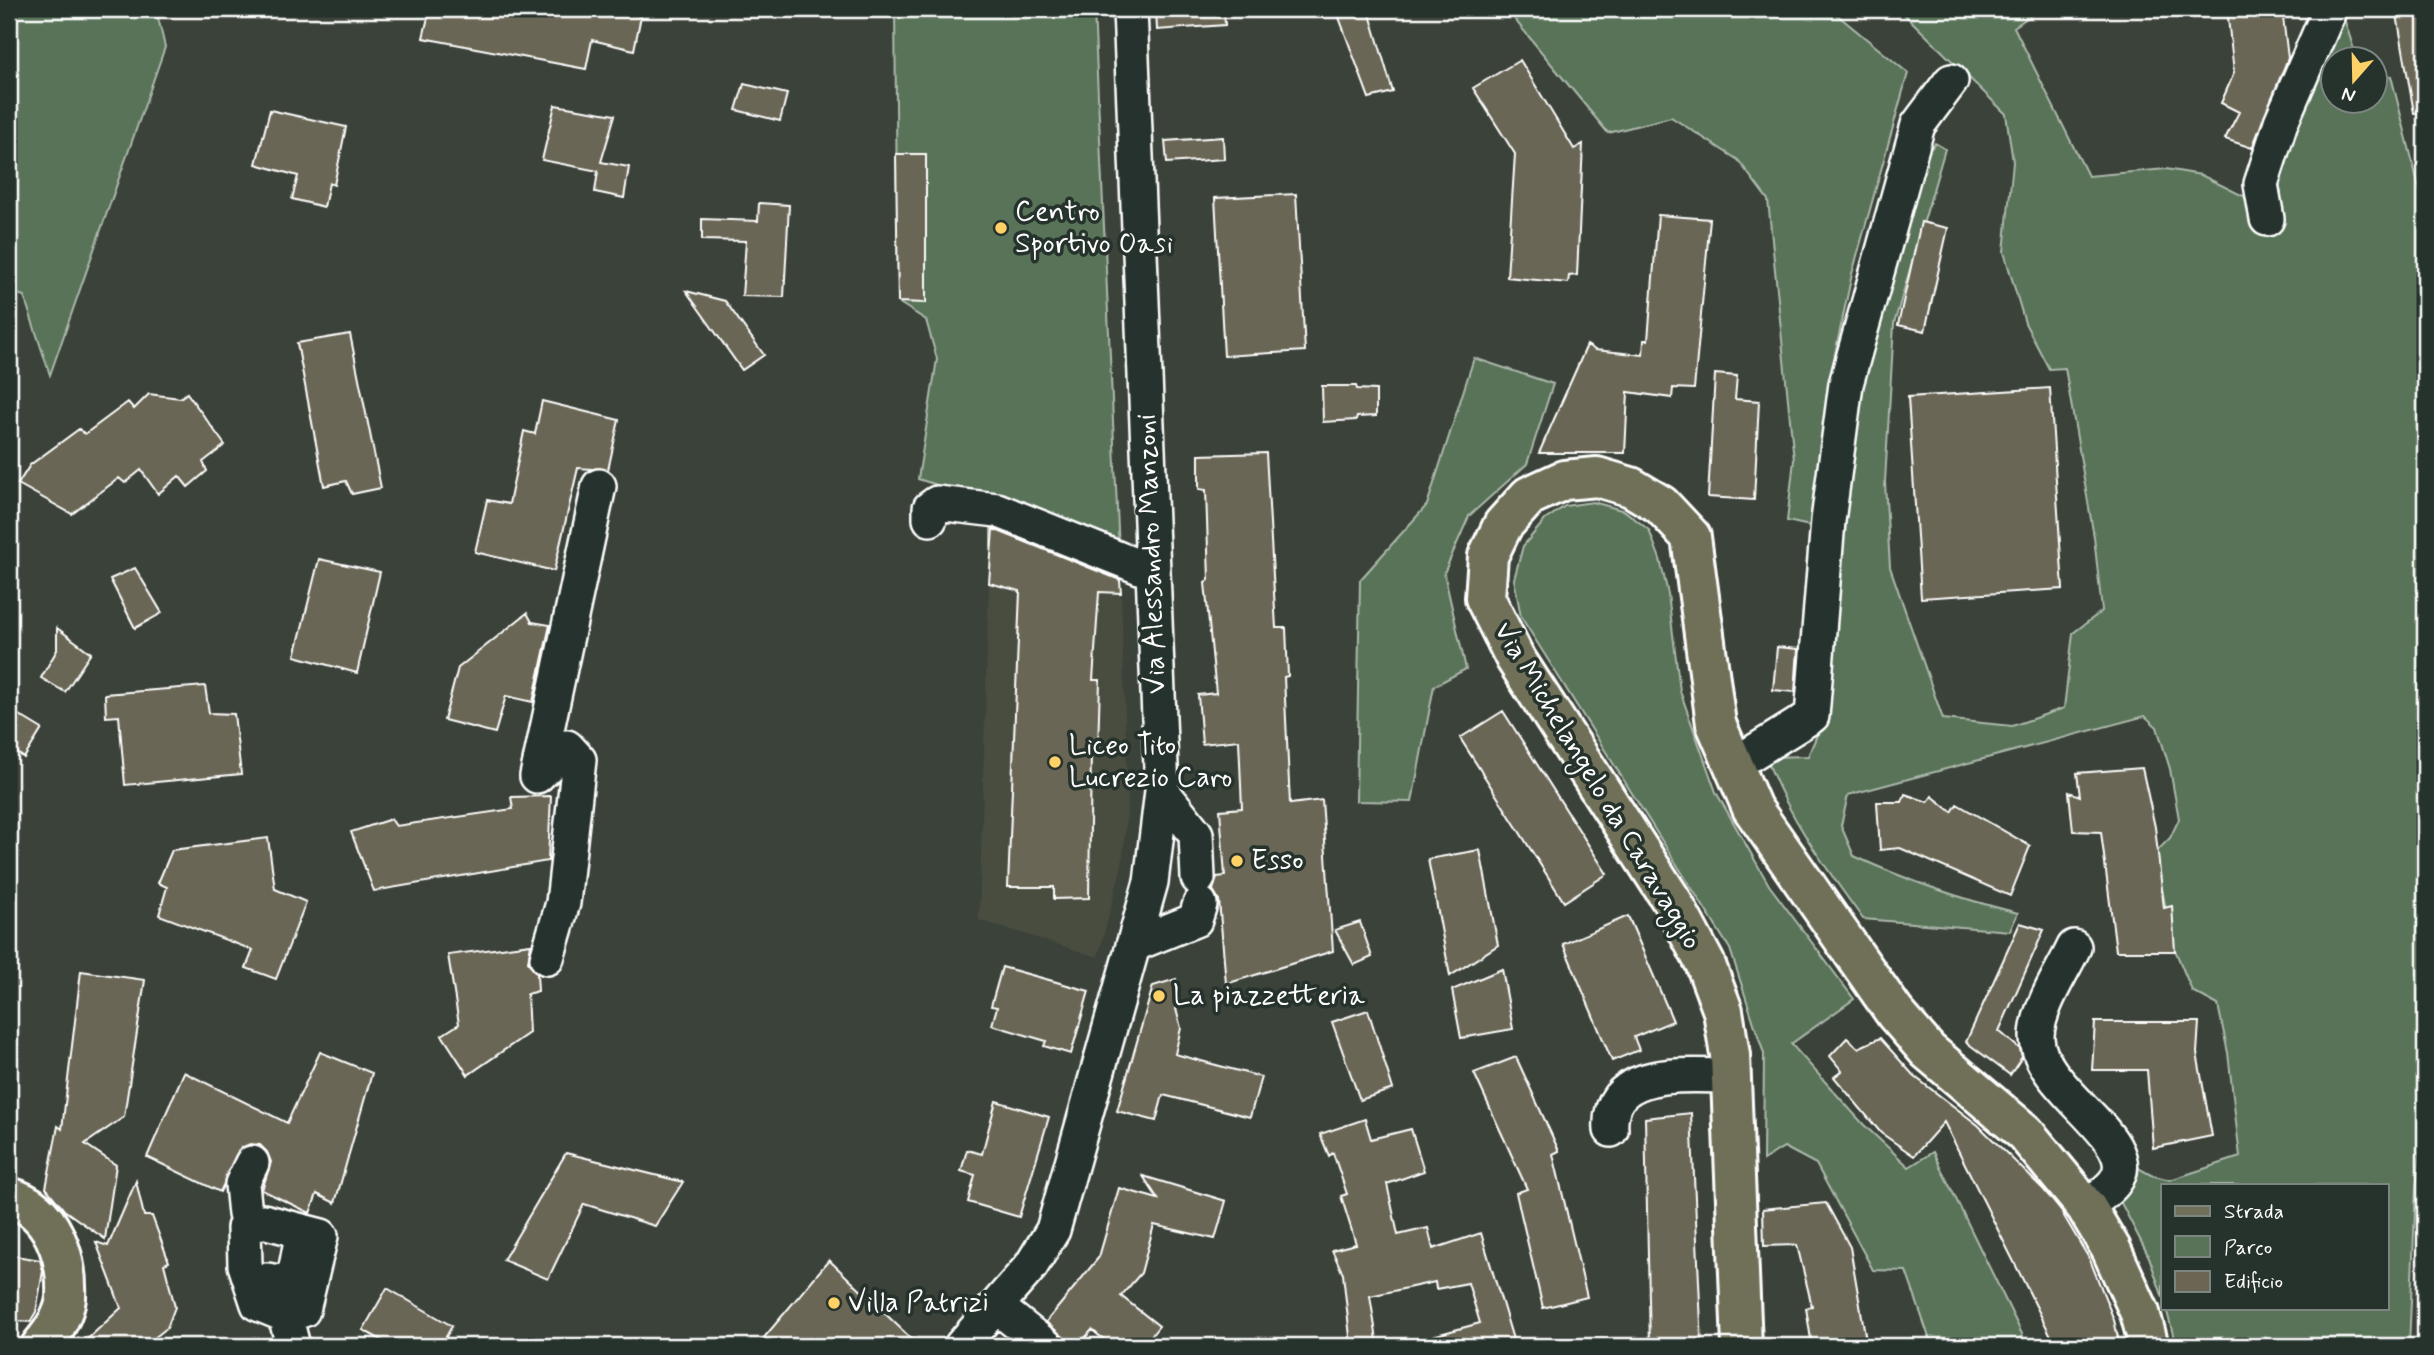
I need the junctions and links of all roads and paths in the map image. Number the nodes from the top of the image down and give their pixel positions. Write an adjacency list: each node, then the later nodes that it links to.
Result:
1 (1130, 9): 7 (street, Via Alessandro Manzoni)
2 (2330, 9): 4 (street)
3 (1951, 81): 8 (street)
4 (2267, 219)
5 (599, 486): 12 (street)
6 (930, 519): 7 (street)
7 (1152, 572): 9 (street, Via Alessandro Manzoni)
8 (1733, 765): 13 (main road, Via Michelangelo da Caravaggio); 17 (main road, Via Michelangelo da Caravaggio)
9 (1162, 791): 10 (street, Via Alessandro Manzoni); 10 (street)
10 (1133, 945): 21 (street, Via Alessandro Manzoni)
11 (2074, 947): 17 (street)
12 (547, 958)
13 (1731, 1076): 14 (street); 26 (main road, Via Michelangelo da Caravaggio)
14 (1611, 1130)
15 (252, 1163): 18 (street)
16 (9, 1197): 23 (main road)
17 (2086, 1207): 27 (main road, Via Michelangelo da Caravaggio)
18 (245, 1214)
19 (303, 1231): 20 (street); 22 (street); 22 (street)
20 (267, 1280)
21 (996, 1306): 24 (street, Via Alessandro Manzoni); 25 (street)
22 (289, 1331)
23 (41, 1346)
24 (961, 1346)
25 (1046, 1346)
26 (1742, 1346)
27 (2149, 1346)

